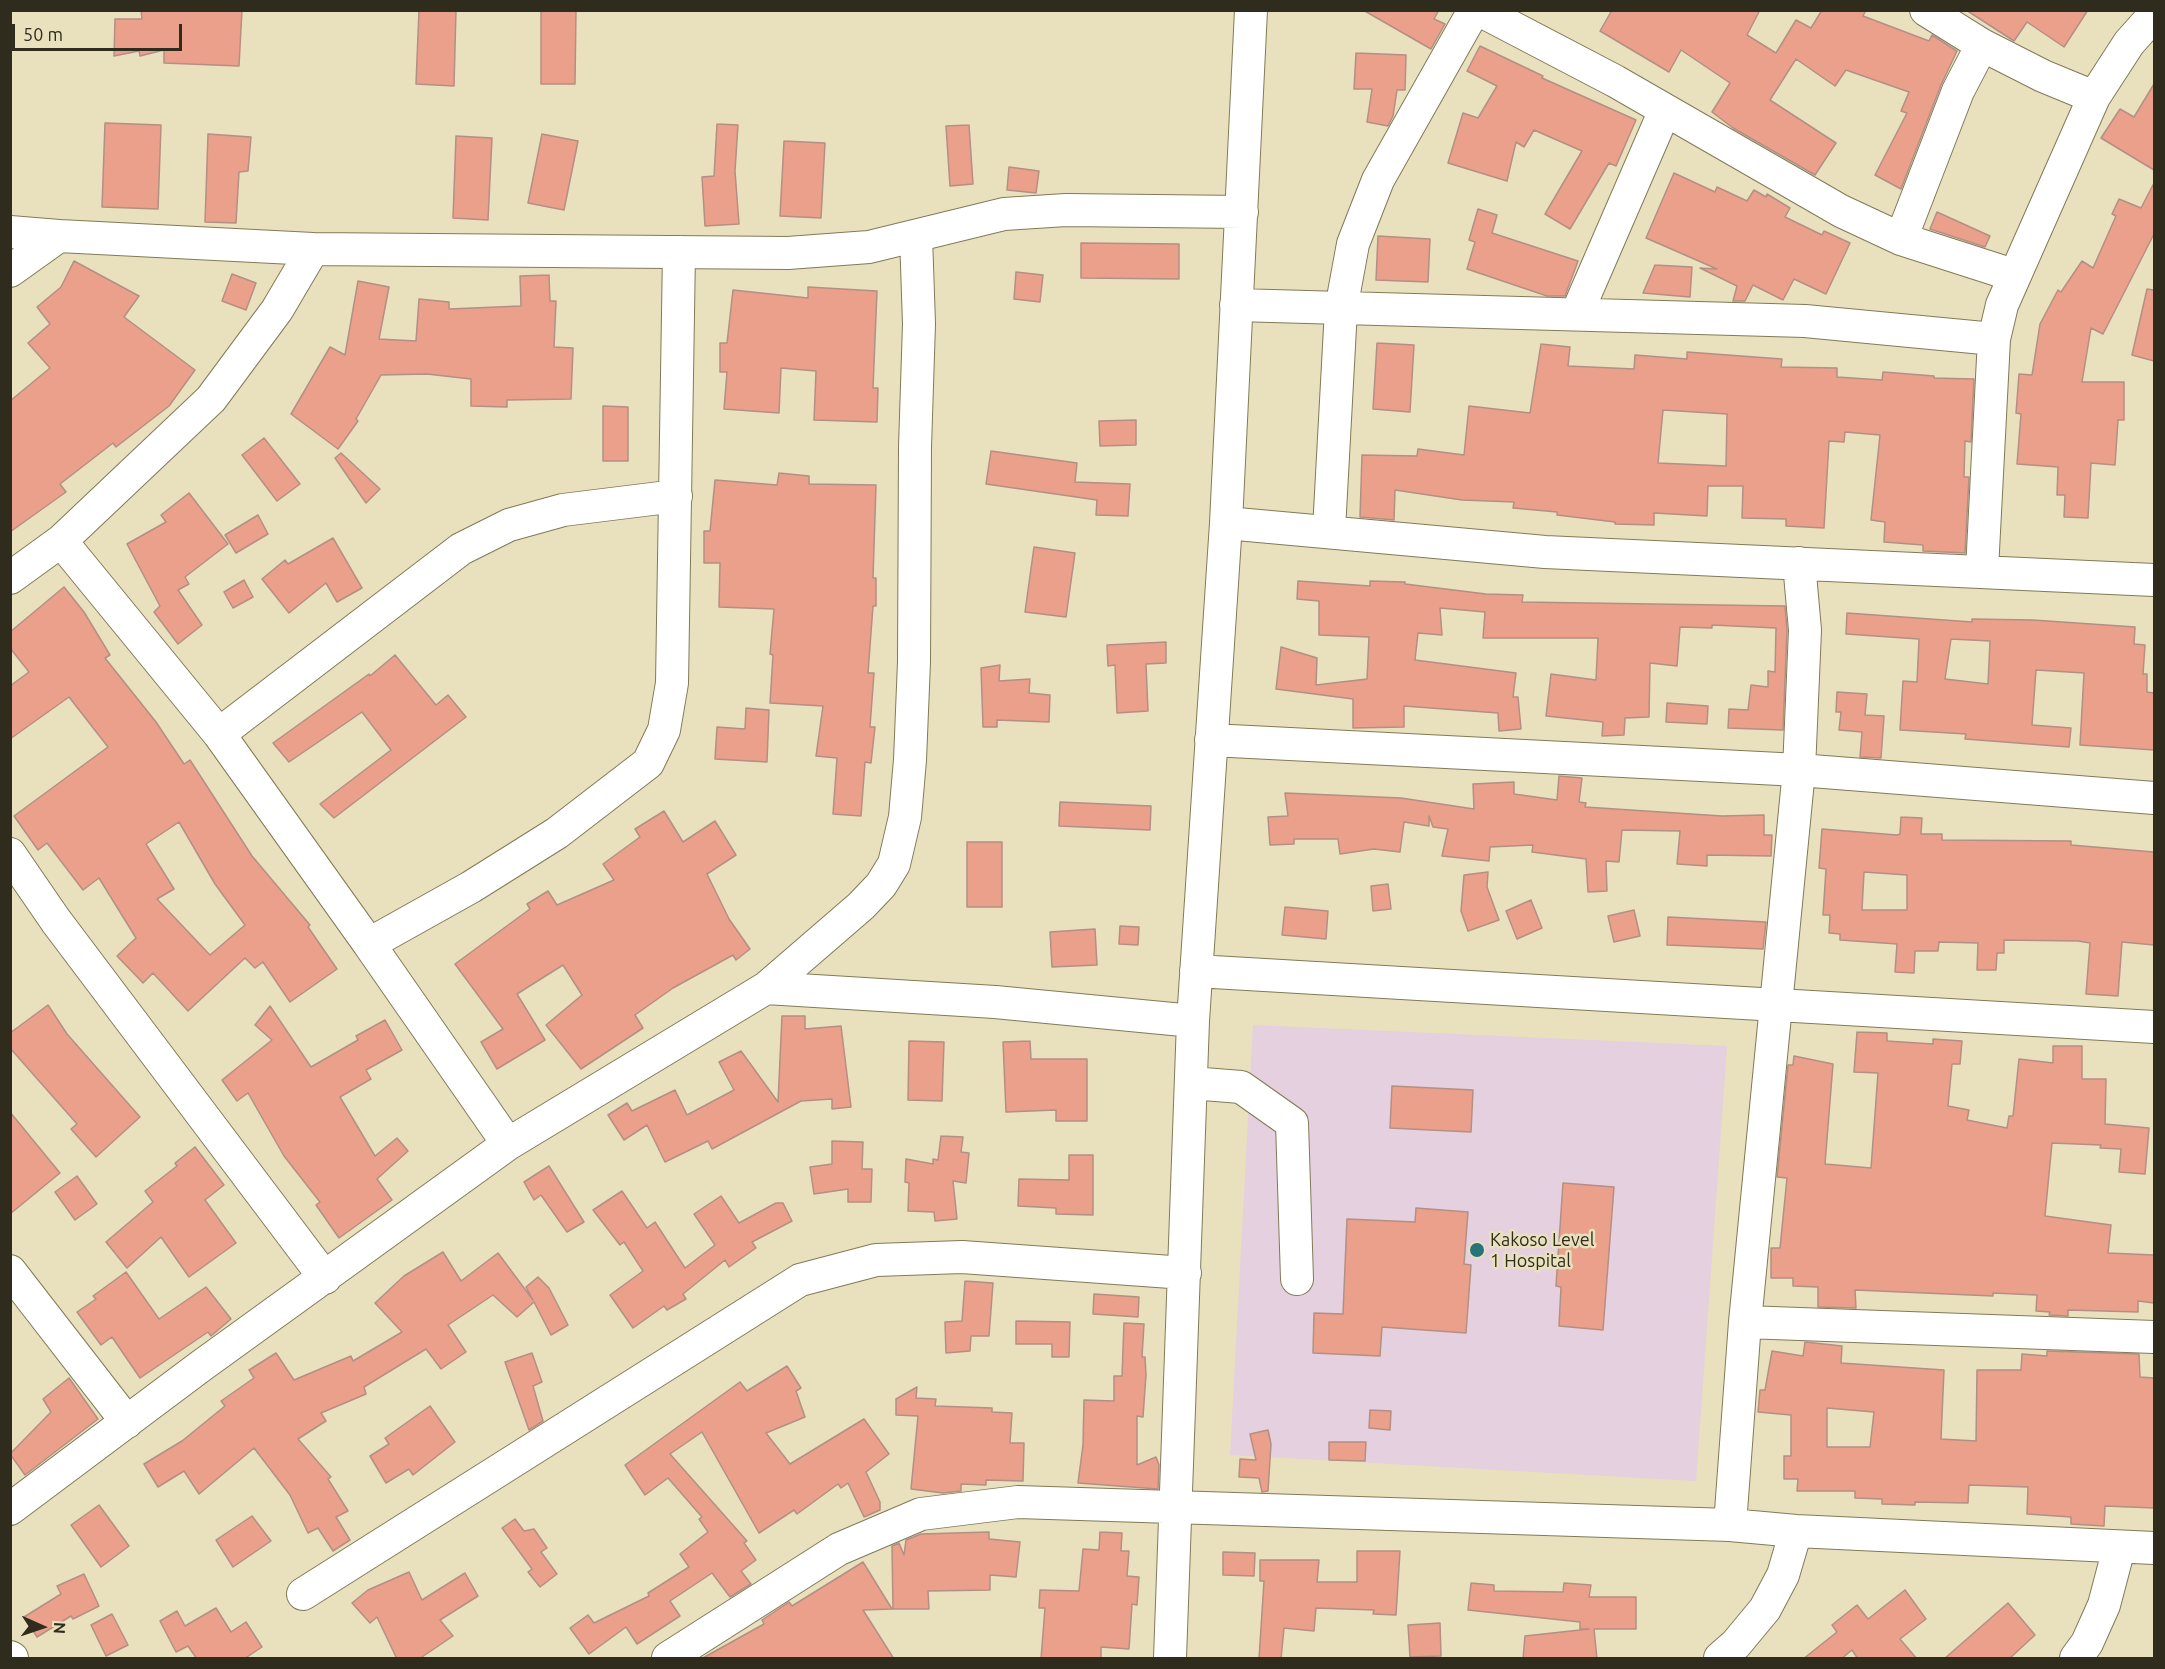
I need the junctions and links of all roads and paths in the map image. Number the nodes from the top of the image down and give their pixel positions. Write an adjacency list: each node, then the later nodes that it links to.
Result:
1 (1251, 10): 7 (street)
2 (1926, 10): 4 (street)
3 (2154, 15): 5 (street)
4 (1983, 45): 5 (street); 11 (street)
5 (2094, 97): 15 (street)
6 (1665, 110): 11 (street); 17 (street); 18 (street)
7 (1242, 212): 10 (street); 16 (street)
8 (10, 232): 9 (street)
9 (59, 236): 12 (street); 14 (street)
10 (916, 236): 13 (street); 35 (street)
11 (1901, 239): 15 (street)
12 (313, 249): 13 (street); 23 (street)
13 (679, 252): 20 (street)
14 (10, 271)
15 (2013, 275): 19 (street)
16 (1236, 305): 17 (street); 21 (street)
17 (1341, 309): 18 (street); 22 (street)
18 (1576, 313): 19 (street)
19 (1994, 339): 25 (street)
20 (676, 496): 28 (street); 33 (street)
21 (1227, 523): 22 (street); 29 (street)
22 (1329, 530): 24 (street)
23 (61, 541): 26 (street); 28 (street)
24 (1799, 562): 25 (street); 30 (street)
25 (1982, 570): 27 (street)
26 (10, 578)
27 (2154, 580)
28 (219, 734): 33 (street)
29 (1211, 740): 30 (street); 34 (street)
30 (1799, 770): 31 (street); 36 (street)
31 (2154, 798)
32 (10, 854): 43 (street)
33 (369, 944): 40 (street)
34 (1196, 971): 36 (street); 37 (street)
35 (766, 988): 37 (street); 40 (street)
36 (1776, 1005): 38 (street); 45 (street)
37 (1193, 1021): 39 (street)
38 (2154, 1027)
39 (1191, 1083): 42 (street); 44 (street)
40 (508, 1144): 43 (street)
41 (10, 1272): 47 (street)
42 (1185, 1273): 48 (street); 54 (street)
43 (325, 1278): 47 (street)
44 (1297, 1279)
45 (1745, 1322): 46 (street); 50 (street)
46 (2154, 1337)
47 (127, 1422): 49 (street)
48 (1177, 1505): 50 (street); 55 (street); 56 (street)
49 (10, 1509)
50 (1730, 1525): 51 (street)
51 (1796, 1531): 52 (street); 57 (street)
52 (2120, 1548): 53 (street); 58 (street)
53 (2154, 1548)
54 (303, 1594)
55 (668, 1659)
56 (1170, 1659)
57 (1720, 1659)
58 (2076, 1659)

